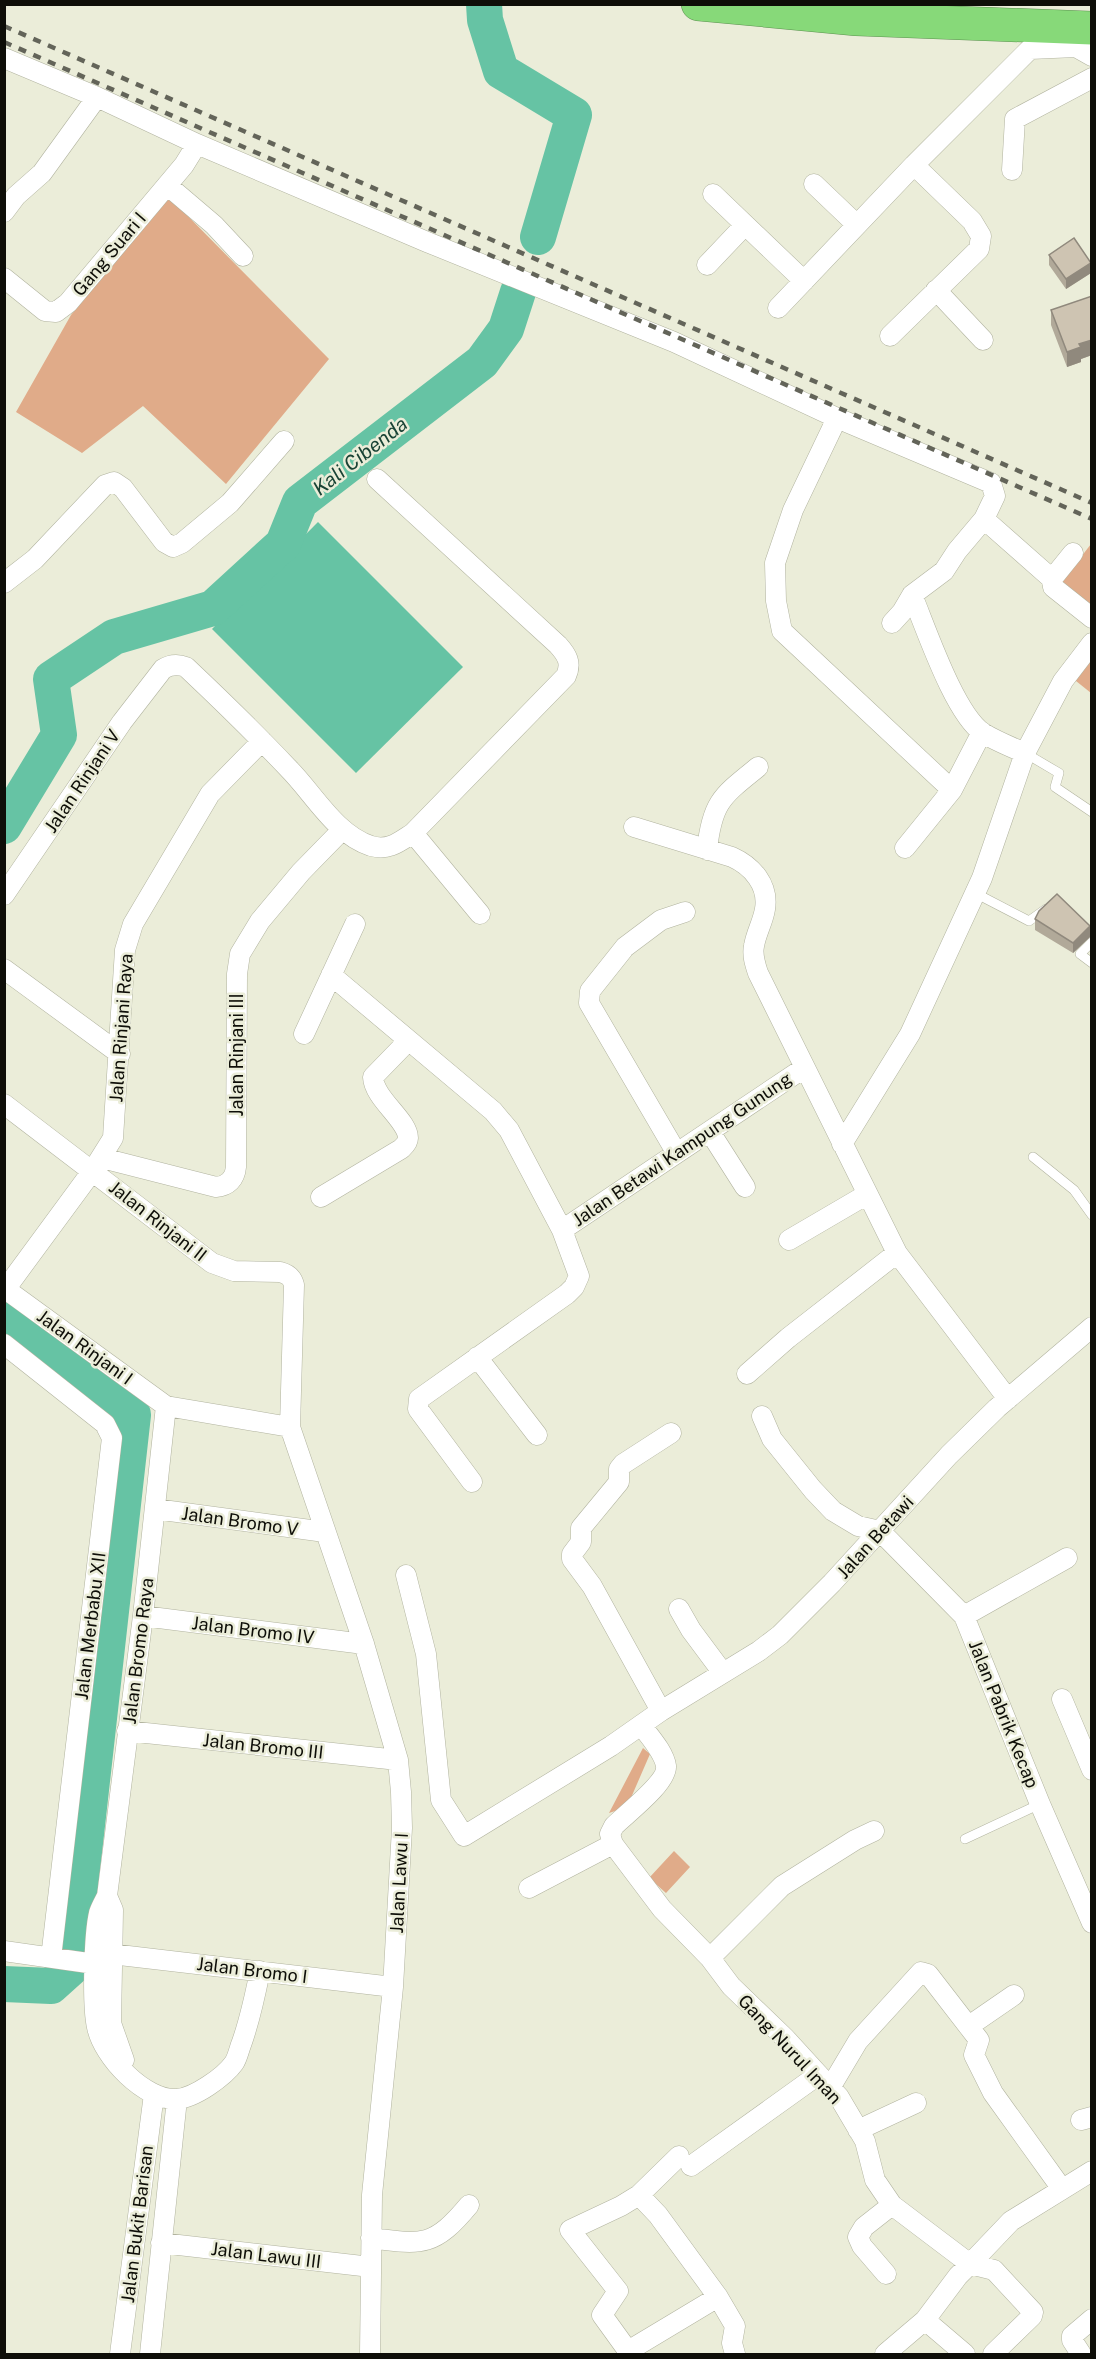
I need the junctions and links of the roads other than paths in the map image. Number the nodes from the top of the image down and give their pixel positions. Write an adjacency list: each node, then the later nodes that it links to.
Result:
1 (698, 4): 3 (highway)
2 (975, 4): 3 (highway)
3 (1092, 26)
4 (1092, 56): 9 (street)
5 (4, 58): 7 (street)
6 (1092, 78): 10 (street)
7 (98, 97): 8 (street); 14 (street)
8 (197, 144): 12 (street, Gang Suari I); 25 (street)
9 (914, 165): 16 (street); 21 (street)
10 (1012, 170)
11 (814, 184): 16 (street)
12 (167, 185): 17 (street); 19 (street, Gang Suari I)
13 (713, 194): 15 (street)
14 (4, 212)
15 (745, 225): 18 (street); 20 (street)
16 (857, 225): 20 (street)
17 (243, 256)
18 (707, 265)
19 (4, 278)
20 (804, 281): 22 (street)
21 (936, 290): 23 (street); 24 (street)
22 (778, 308)
23 (890, 336)
24 (983, 340)
25 (837, 418): 28 (street); 40 (street)
26 (284, 441): 31 (street)
27 (377, 479): 44 (street)
28 (984, 519): 30 (street); 32 (street)
29 (1072, 553): 30 (street)
30 (1052, 579): 33 (street)
31 (4, 583)
32 (912, 594): 34 (street); 36 (street)
33 (1092, 618)
34 (892, 623)
35 (1092, 643): 38 (street)
36 (982, 732): 38 (street); 40 (street)
37 (262, 741): 43 (street); 48 (street, Jalan Rinjani V); 59 (street, Jalan Rinjani Raya)
38 (1025, 753): 41 (lane); 47 (street)
39 (758, 767): 46 (street)
40 (952, 790): 45 (street)
41 (1092, 812)
42 (634, 827): 46 (street, Jalan Betawi Kampung Gunung)
43 (342, 830): 44 (street); 66 (street, Jalan Rinjani III)
44 (413, 833): 51 (street)
45 (905, 848)
46 (707, 850): 60 (street, Jalan Betawi Kampung Gunung)
47 (975, 893): 49 (lane); 63 (street)
48 (4, 896)
49 (1056, 901)
50 (685, 912): 64 (street)
51 (480, 914)
52 (354, 924): 56 (street)
53 (1092, 942): 54 (lane)
54 (1092, 963)
55 (4, 969): 59 (street)
56 (331, 975): 57 (street); 58 (street)
57 (304, 1034)
58 (408, 1041): 69 (street); 71 (street)
59 (120, 1054): 66 (street, Jalan Rinjani Raya)
60 (804, 1068): 62 (street, Jalan Betawi Kampung Gunung); 63 (street, Jalan Betawi Kampung Gunung)
61 (4, 1104): 66 (street, Jalan Rinjani II)
62 (710, 1132): 64 (street, Jalan Betawi Kampung Gunung); 67 (street)
63 (842, 1144): 68 (street, Jalan Betawi Kampung Gunung)
64 (676, 1152): 71 (street, Jalan Betawi Kampung Gunung)
65 (1033, 1157): 70 (lane)
66 (98, 1164): 74 (street, Jalan Rinjani Raya); 82 (street, Jalan Rinjani II)
67 (745, 1187)
68 (866, 1195): 72 (street); 73 (street, Jalan Betawi Kampung Gunung)
69 (321, 1197)
70 (1092, 1215)
71 (562, 1230): 77 (street, Jalan Betawi Kampung Gunung)
72 (789, 1240)
73 (897, 1253): 78 (street); 79 (street, Jalan Betawi Kampung Gunung)
74 (5, 1290): 80 (street, Jalan Rinjani I)
75 (1092, 1327): 79 (street, Jalan Betawi)
76 (4, 1344): 109 (street, Jalan Merbabu XII)
77 (477, 1357): 84 (street); 85 (street, Jalan Betawi Kampung Gunung)
78 (747, 1374)
79 (1008, 1399): 87 (street, Jalan Betawi)
80 (166, 1406): 82 (street); 86 (street, Jalan Bromo Raya)
81 (762, 1416): 87 (street)
82 (290, 1428): 88 (street, Jalan Lawu I)
83 (671, 1432): 97 (street)
84 (537, 1435)
85 (472, 1482)
86 (155, 1509): 88 (street, Jalan Bromo V); 92 (street, Jalan Bromo Raya)
87 (880, 1531): 93 (street, Jalan Pabrik Kecap); 95 (street, Jalan Betawi)
88 (325, 1532): 94 (street, Jalan Lawu I)
89 (1067, 1558): 93 (street)
90 (406, 1575): 98 (street, Jalan Betawi)
91 (679, 1608): 95 (street)
92 (143, 1616): 94 (street, Jalan Bromo IV); 99 (street, Jalan Bromo Raya)
93 (964, 1616): 102 (street, Jalan Pabrik Kecap)
94 (364, 1644): 100 (street, Jalan Lawu I)
95 (723, 1673): 97 (street, Jalan Betawi)
96 (1062, 1699): 101 (street)
97 (661, 1711): 98 (street, Jalan Betawi)
98 (641, 1725): 105 (street)
99 (127, 1731): 100 (street, Jalan Bromo III); 111 (street, Jalan Bromo Raya)
100 (398, 1760): 113 (street, Jalan Lawu I)
101 (1092, 1770)
102 (1040, 1804): 104 (lane); 107 (street, Jalan Pabrik Kecap)
103 (874, 1831): 110 (street)
104 (965, 1839)
105 (613, 1844): 106 (street); 110 (street, Gang Nurul Iman)
106 (529, 1888)
107 (1092, 1923)
108 (4, 1951): 109 (street, Jalan Bromo I)
109 (57, 1958): 111 (street, Jalan Bromo I)
110 (710, 1958): 116 (street, Gang Nurul Iman)
111 (98, 1960): 112 (street, Jalan Bromo I); 117 (street, Jalan Bromo Raya)
112 (260, 1971): 113 (street, Jalan Bromo I); 118 (street)
113 (393, 1987): 126 (street, Jalan Lawu I)
114 (1014, 1995): 115 (street)
115 (969, 2026): 116 (street); 122 (street)
116 (824, 2081): 120 (street, Gang Nurul Iman); 123 (street)
117 (145, 2089): 118 (street); 134 (street, Jalan Bukit Barisan)
118 (177, 2099): 127 (street, Jalan Bukit Barisan)
119 (916, 2103): 120 (street)
120 (858, 2130): 125 (street, Gang Nurul Iman)
121 (1092, 2171): 122 (street)
122 (1062, 2189): 128 (street)
123 (639, 2194): 131 (street); 131 (street)
124 (469, 2205): 126 (street)
125 (892, 2205): 128 (street, Gang Nurul Iman); 130 (street)
126 (371, 2238): 129 (street, Jalan Lawu I)
127 (161, 2243): 129 (street, Jalan Lawu III); 135 (street, Jalan Bukit Barisan)
128 (970, 2265): 133 (street); 140 (street, Gang Nurul Iman)
129 (371, 2267): 136 (street, Jalan Lawu I)
130 (886, 2274)
131 (718, 2297): 137 (street)
132 (1092, 2319): 141 (street)
133 (924, 2320): 138 (street); 139 (street)
134 (120, 2355)
135 (150, 2355)
136 (370, 2355)
137 (735, 2355)
138 (885, 2355)
139 (965, 2355)
140 (993, 2355)
141 (1082, 2355)

